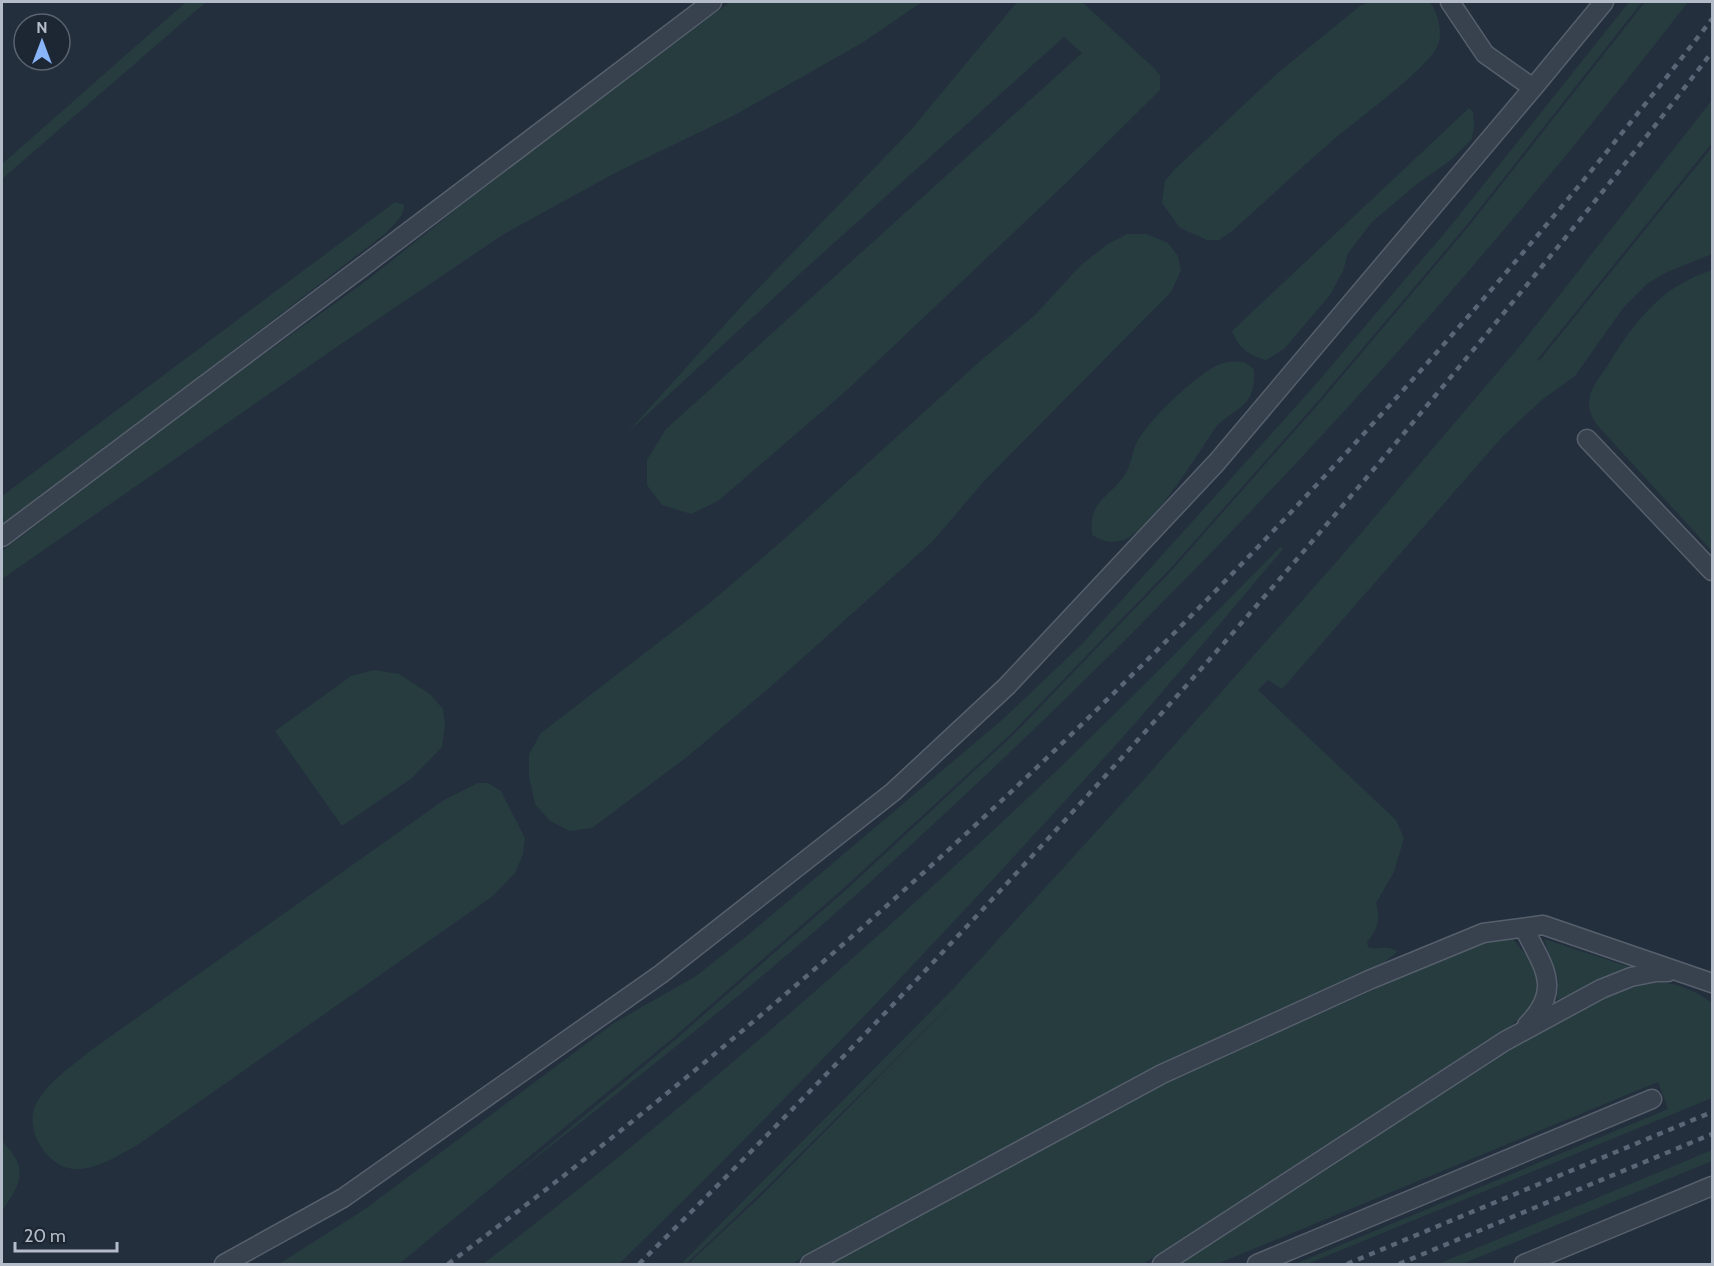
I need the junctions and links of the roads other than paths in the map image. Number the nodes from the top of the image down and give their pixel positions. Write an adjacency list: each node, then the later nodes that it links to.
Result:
1 (712, 2): 6 (lane)
2 (1450, 2): 4 (lane)
3 (1604, 2): 4 (lane)
4 (1533, 88): 14 (lane)
5 (1587, 439): 7 (lane)
6 (2, 537)
7 (1713, 571)
8 (1524, 928): 9 (lane); 11 (lane); 15 (lane)
9 (1692, 976): 10 (lane); 11 (lane)
10 (1713, 983)
11 (1518, 1034): 16 (lane)
12 (1652, 1099): 17 (lane)
13 (1713, 1186): 18 (lane)
14 (224, 1264)
15 (810, 1264)
16 (1162, 1264)
17 (1257, 1264)
18 (1524, 1264)

